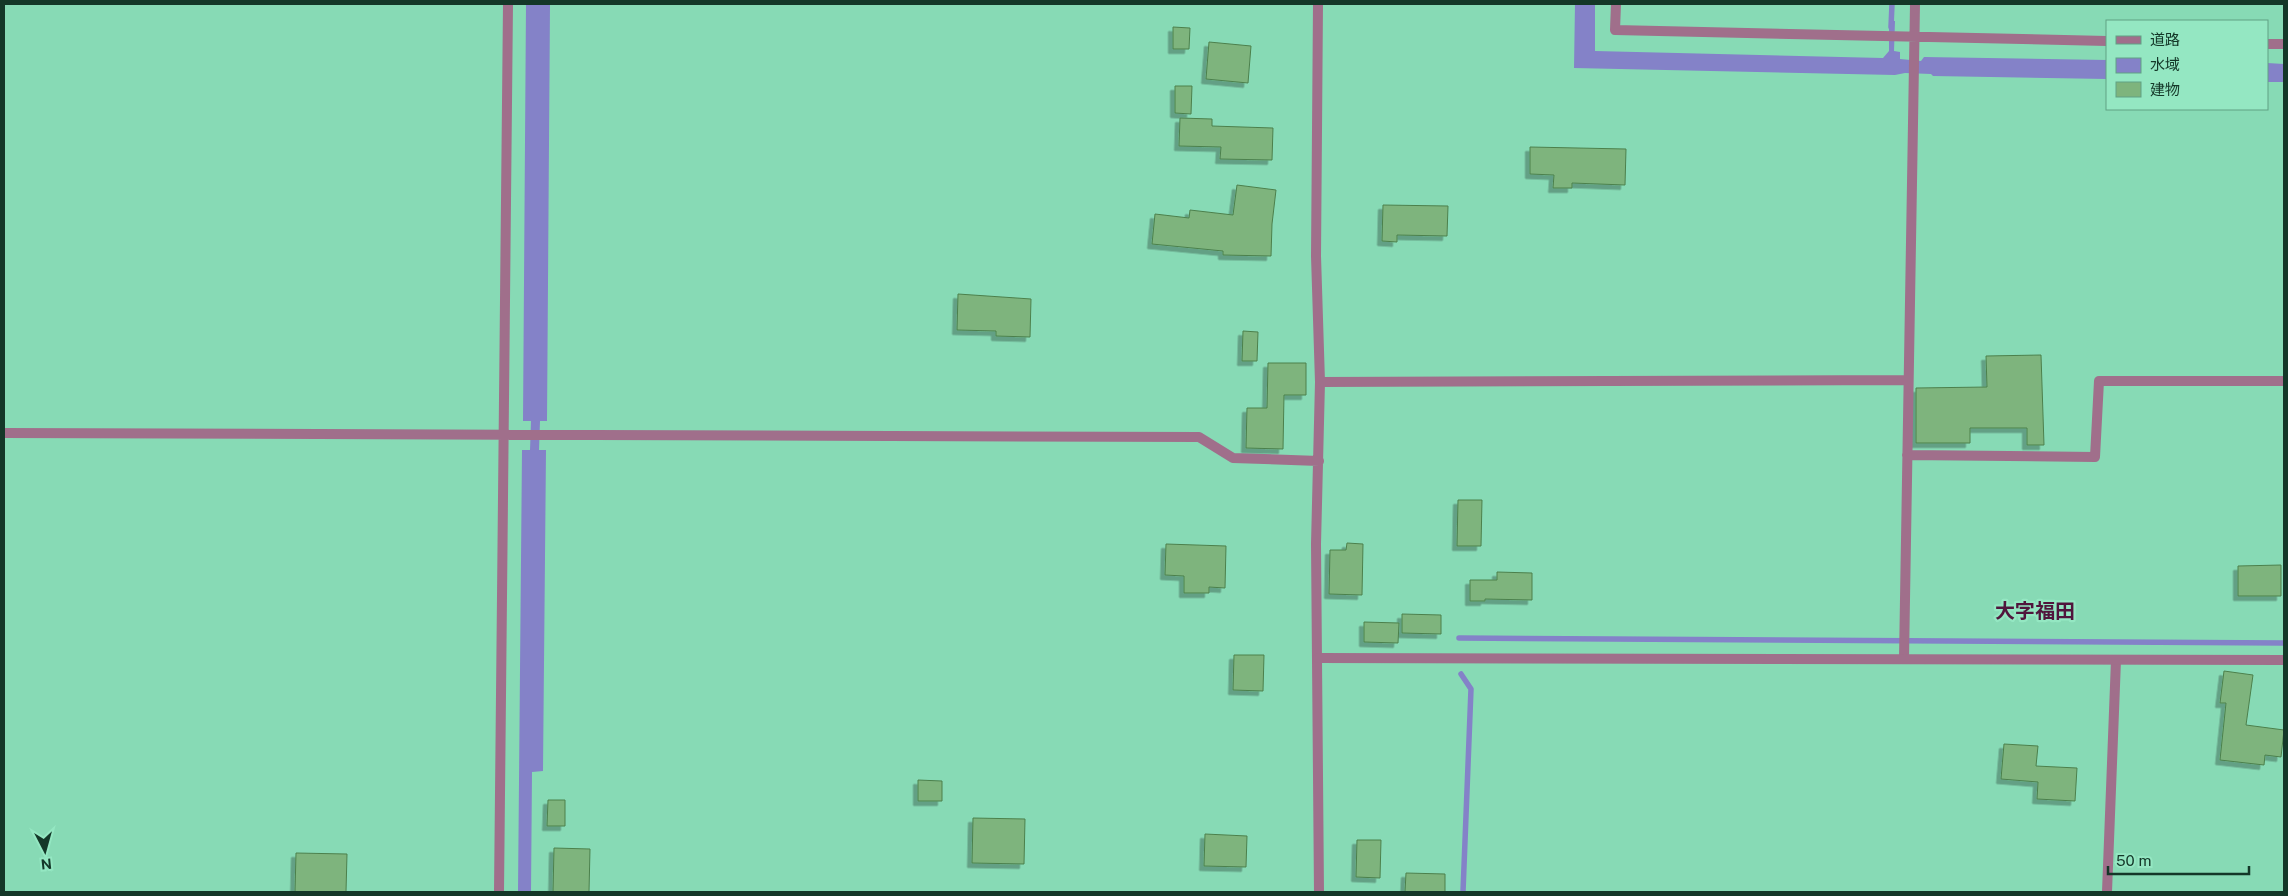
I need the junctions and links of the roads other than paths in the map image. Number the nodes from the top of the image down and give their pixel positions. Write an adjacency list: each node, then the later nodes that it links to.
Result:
1 (508, 4): 13 (street)
2 (1318, 4): 11 (street)
3 (1616, 4): 5 (street)
4 (1915, 4): 5 (street)
5 (1914, 38): 6 (street); 9 (street)
6 (2106, 41)
7 (2268, 44): 8 (street)
8 (2284, 44)
9 (1907, 380): 11 (street); 14 (street)
10 (2284, 381): 14 (street)
11 (1320, 382): 15 (street)
12 (4, 433): 13 (street)
13 (504, 435): 15 (street); 20 (street)
14 (1907, 455): 17 (street)
15 (1319, 461): 16 (street)
16 (1318, 658): 17 (street); 21 (street)
17 (1904, 659): 18 (street)
18 (2116, 660): 19 (street); 22 (street)
19 (2284, 660)
20 (499, 892)
21 (1319, 892)
22 (2107, 892)

